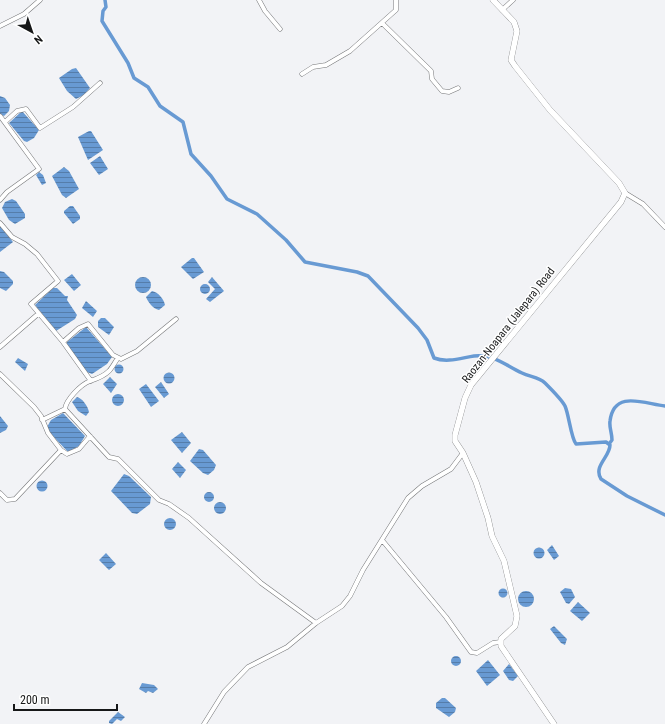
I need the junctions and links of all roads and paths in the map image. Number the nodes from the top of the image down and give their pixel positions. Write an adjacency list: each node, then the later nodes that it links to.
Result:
1 (40, 0): 8 (street)
2 (259, 0): 9 (street)
3 (396, 0): 7 (street)
4 (493, 0): 6 (main road)
5 (513, 0): 6 (street)
6 (502, 10): 15 (main road)
7 (382, 23): 10 (street); 12 (street)
8 (0, 26)
9 (280, 29)
10 (302, 74)
11 (100, 83): 14 (street)
12 (458, 88)
13 (0, 116): 14 (street)
14 (5, 122): 16 (street)
15 (625, 193): 18 (street); 30 (main road, Raozan-Noapara (Jalepara) Road)
16 (0, 200)
17 (0, 223): 19 (street)
18 (665, 227)
19 (38, 314): 21 (street); 22 (street)
20 (176, 319): 23 (street)
21 (63, 342): 23 (street); 25 (street)
22 (0, 347)
23 (118, 358): 25 (street)
24 (0, 374): 27 (street)
25 (91, 381): 26 (street)
26 (64, 409): 27 (street); 28 (street)
27 (42, 420): 29 (street)
28 (90, 436): 29 (street); 33 (street)
29 (61, 450): 31 (street)
30 (462, 450): 32 (street); 34 (main road, Raozan-Noapara (Jalepara) Road)
31 (0, 493)
32 (382, 540): 33 (street); 34 (street)
33 (316, 623): 35 (street)
34 (500, 642): 36 (main road)
35 (204, 724)
36 (554, 724)

